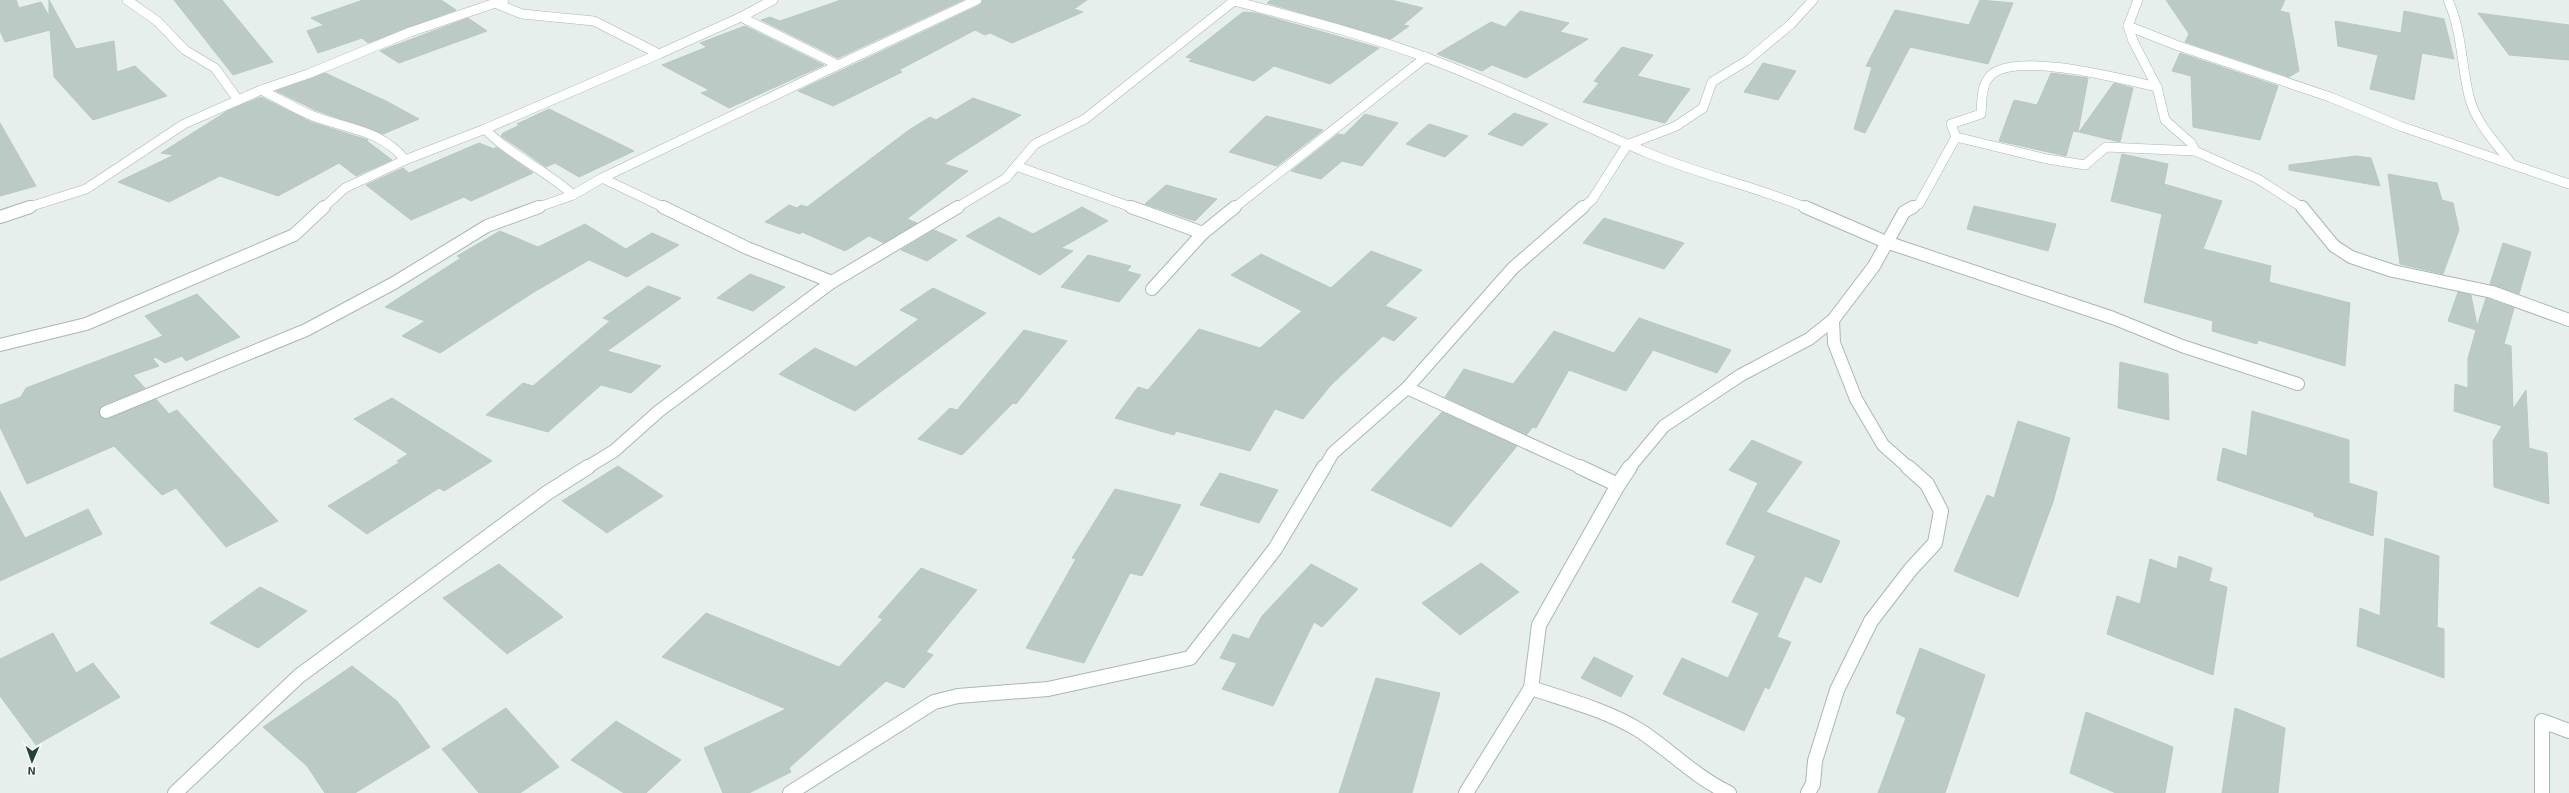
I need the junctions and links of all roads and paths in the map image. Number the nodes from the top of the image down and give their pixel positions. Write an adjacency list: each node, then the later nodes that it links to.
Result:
1 (127, 0): 16 (street)
2 (773, 0): 9 (street)
3 (977, 0): 13 (street)
4 (1235, 0): 12 (street); 23 (street)
5 (1813, 0): 19 (street)
6 (2138, 0): 10 (street)
7 (2448, 0): 22 (street)
8 (499, 2): 11 (street); 15 (street)
9 (741, 17): 11 (street); 13 (street)
10 (2128, 26): 14 (street); 22 (street)
11 (659, 54): 17 (street)
12 (1426, 57): 19 (street); 28 (street)
13 (838, 65): 24 (street)
14 (2157, 87): 18 (street); 20 (street)
15 (262, 90): 16 (street); 21 (street)
16 (238, 100): 27 (street)
17 (485, 129): 21 (street); 26 (street)
18 (1956, 137): 20 (street); 29 (street)
19 (1627, 145): 29 (street); 36 (street)
20 (2196, 151): 33 (street)
21 (405, 160): 34 (street)
22 (2511, 163): 25 (street)
23 (1016, 166): 28 (street); 30 (street)
24 (602, 178): 26 (street); 30 (street)
25 (2569, 184)
26 (573, 195): 37 (street)
27 (0, 217)
28 (1204, 233): 31 (street)
29 (1886, 242): 32 (street); 35 (street)
30 (832, 282): 41 (street)
31 (1152, 289)
32 (1833, 320): 38 (street); 45 (street)
33 (2569, 320)
34 (0, 345)
35 (2298, 384)
36 (1407, 388): 38 (street); 42 (street)
37 (106, 412)
38 (1618, 485): 39 (street)
39 (1532, 688): 43 (street); 44 (street)
40 (2569, 731): 46 (street)
41 (175, 793)
42 (790, 793)
43 (1466, 793)
44 (1729, 793)
45 (1808, 793)
46 (2542, 793)

